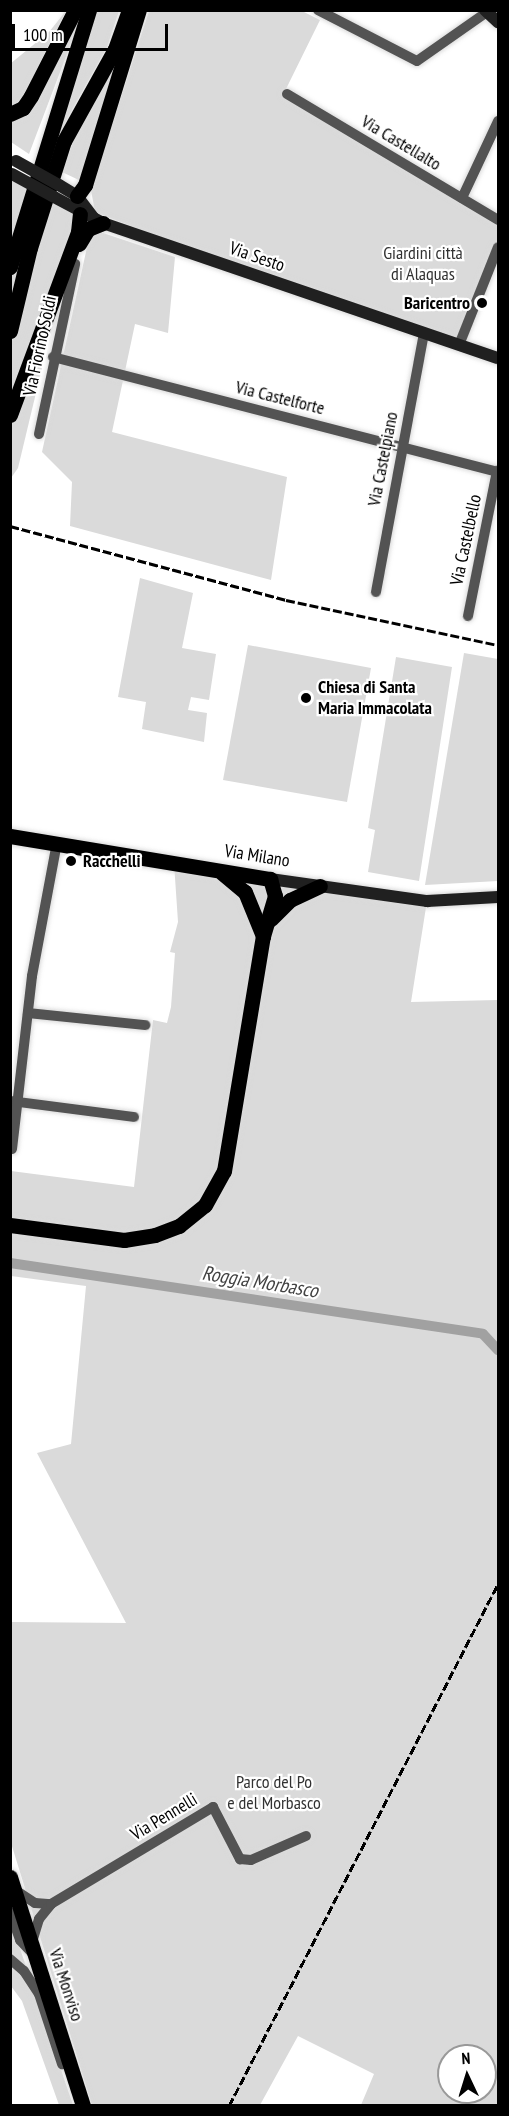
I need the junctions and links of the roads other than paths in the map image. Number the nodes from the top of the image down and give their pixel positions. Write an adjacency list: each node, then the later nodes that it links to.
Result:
1 (75, 10): 9 (main road)
2 (88, 10): 20 (main road)
3 (129, 10): 22 (main road)
4 (139, 10): 14 (main road)
5 (318, 10): 6 (street)
6 (486, 11): 7 (street)
7 (498, 22)
8 (287, 94): 15 (street, Via Castellalto)
9 (10, 114)
10 (498, 121): 11 (street)
11 (496, 134): 15 (street)
12 (12, 166): 13 (street, Via Sesto, bridge)
13 (57, 191): 14 (street); 16 (street, Via Sesto)
14 (77, 196): 16 (street); 18 (street)
15 (462, 198): 17 (street, Via Castellalto)
16 (80, 214): 18 (street, Via Sesto); 21 (main road)
17 (498, 220)
18 (100, 222): 21 (main road); 23 (street, Via Sesto)
19 (498, 247): 24 (street)
20 (10, 267)
21 (69, 267): 25 (street, Via Fiorino Soldi); 27 (main road)
22 (10, 331)
23 (424, 333): 24 (street, Via Sesto); 29 (street, Via Castelpiano)
24 (459, 345): 26 (street, Via Sesto)
25 (54, 357): 28 (street, Via Fiorino Soldi); 29 (street, Via Castelforte)
26 (498, 358)
27 (10, 415)
28 (39, 434)
29 (403, 447): 30 (street, Via Castelforte); 31 (street, Via Castelpiano)
30 (498, 471): 32 (street, Via Castelbello)
31 (376, 592)
32 (468, 616)
33 (10, 836): 34 (main road, Via Milano)
34 (57, 843): 35 (main road, Via Milano); 40 (street)
35 (216, 869): 36 (main road, Via Milano); 39 (main road)
36 (270, 879): 37 (street, Via Milano); 39 (main road)
37 (320, 886): 38 (street, Via Milano); 39 (main road)
38 (498, 897)
39 (264, 918): 46 (main road)
40 (28, 1013): 41 (street); 42 (street)
41 (145, 1025)
42 (14, 1101): 43 (street); 44 (street)
43 (135, 1118)
44 (12, 1149)
45 (10, 1225): 46 (main road)
46 (27, 1230): 47 (main road)
47 (10, 1231)
48 (306, 1836): 50 (street, Via Pennelli)
49 (13, 1884): 50 (street); 52 (main road, Via Monviso)
50 (51, 1904): 52 (street, Via Pennelli)
51 (10, 1912): 52 (street)
52 (34, 1951): 54 (main road, Via Monviso)
53 (10, 1959): 54 (street)
54 (83, 2105)

